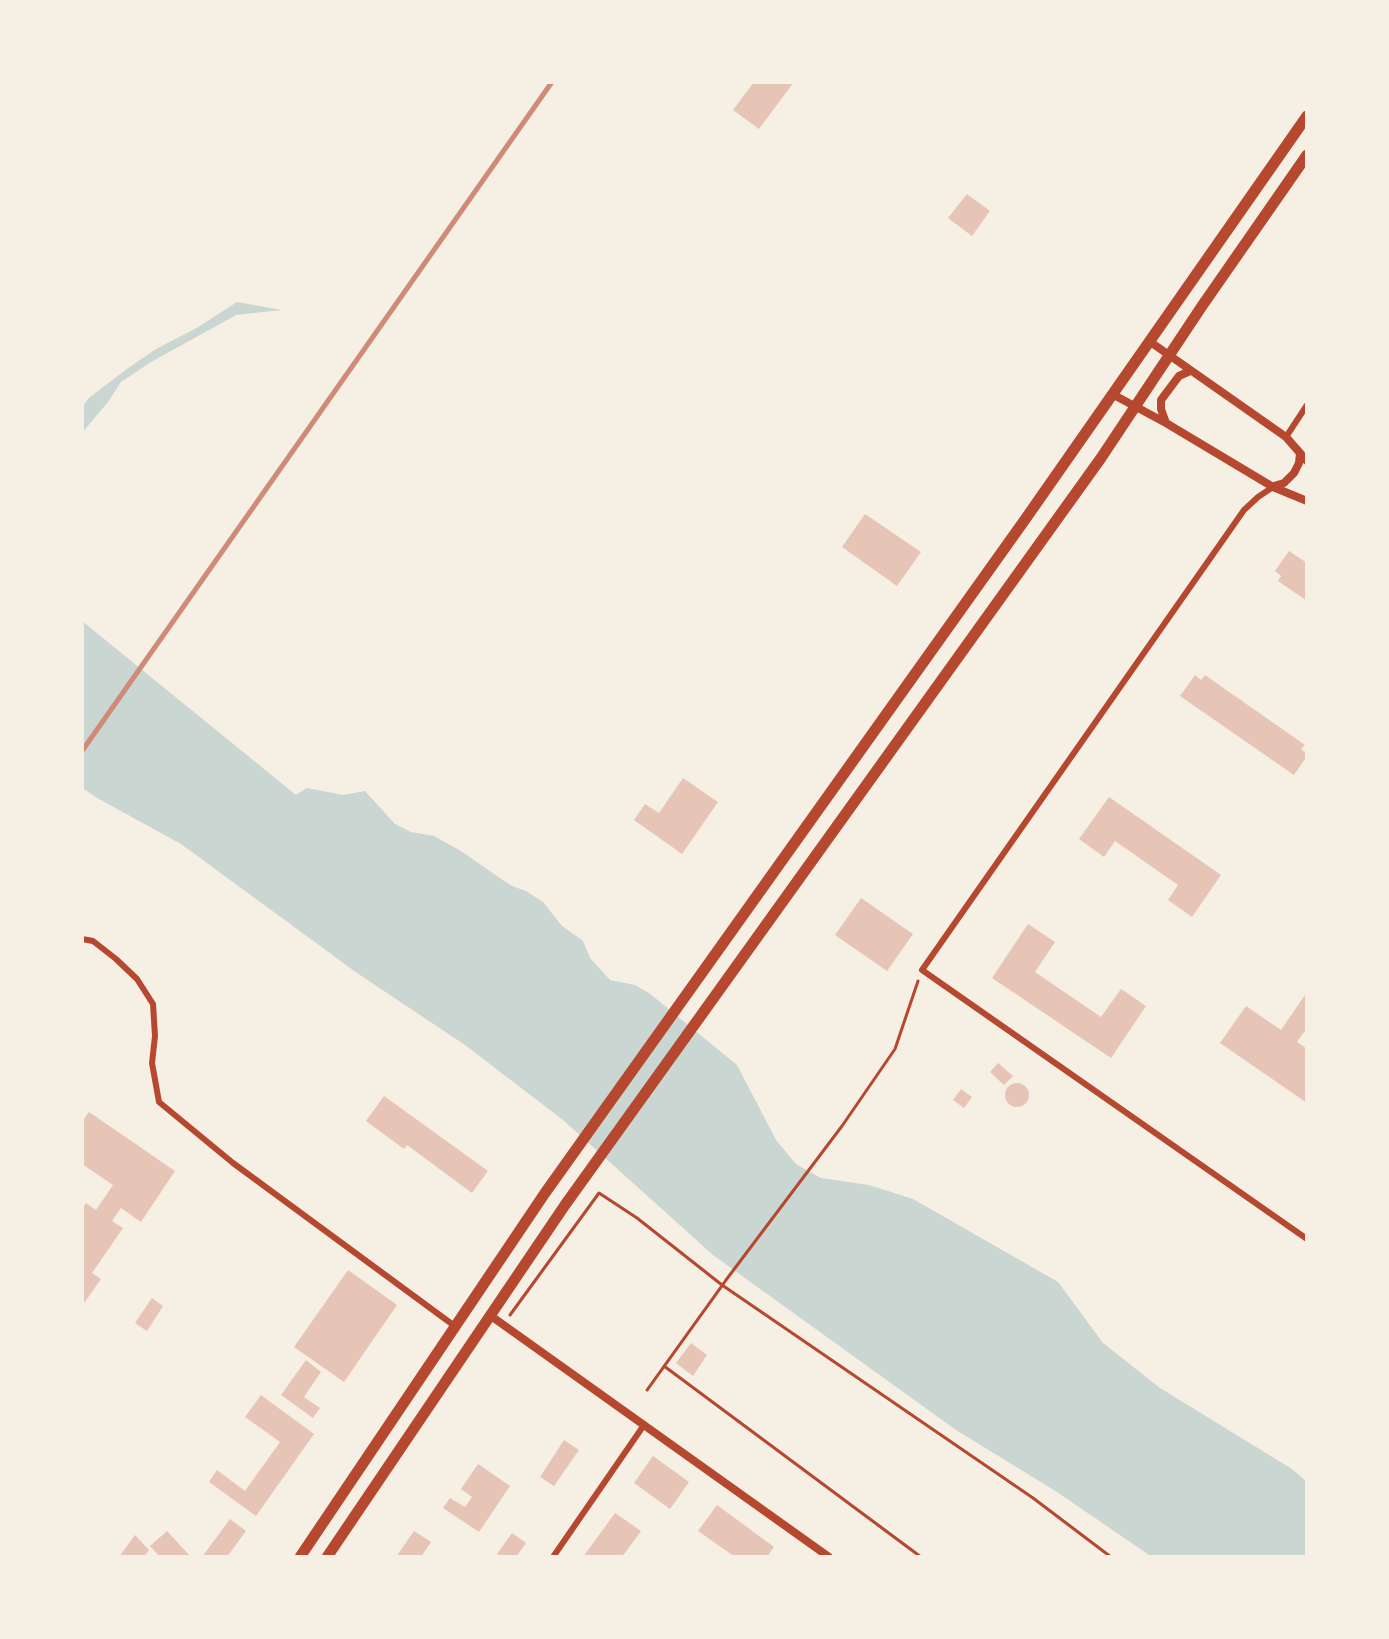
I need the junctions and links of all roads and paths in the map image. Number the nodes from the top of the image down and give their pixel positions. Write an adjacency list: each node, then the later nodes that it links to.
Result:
1 (1307, 116): 3 (highway)
2 (1307, 155): 4 (highway)
3 (1149, 341): 4 (street); 6 (highway)
4 (1170, 355): 5 (street); 8 (highway)
5 (1190, 371): 9 (street); 10 (street)
6 (1112, 394): 8 (street); 21 (highway)
7 (1307, 405): 10 (street)
8 (1136, 406): 9 (street); 19 (highway)
9 (1166, 423): 13 (street)
10 (1286, 437): 11 (street)
11 (1300, 451): 12 (street); 13 (street)
12 (1307, 461)
13 (1273, 487): 14 (street); 16 (street)
14 (1307, 501)
15 (82, 939): 21 (street)
16 (922, 970): 17 (street); 18 (path)
17 (1307, 1239)
18 (722, 1285): 20 (path); 22 (path); 30 (path)
19 (491, 1316): 20 (street); 26 (highway)
20 (503, 1324): 24 (street)
21 (456, 1327): 25 (highway)
22 (664, 1366): 23 (path); 29 (path)
23 (647, 1390)
24 (644, 1425): 27 (street); 28 (street)
25 (300, 1557)
26 (327, 1557)
27 (553, 1557)
28 (829, 1557)
29 (921, 1557)
30 (1111, 1557)

